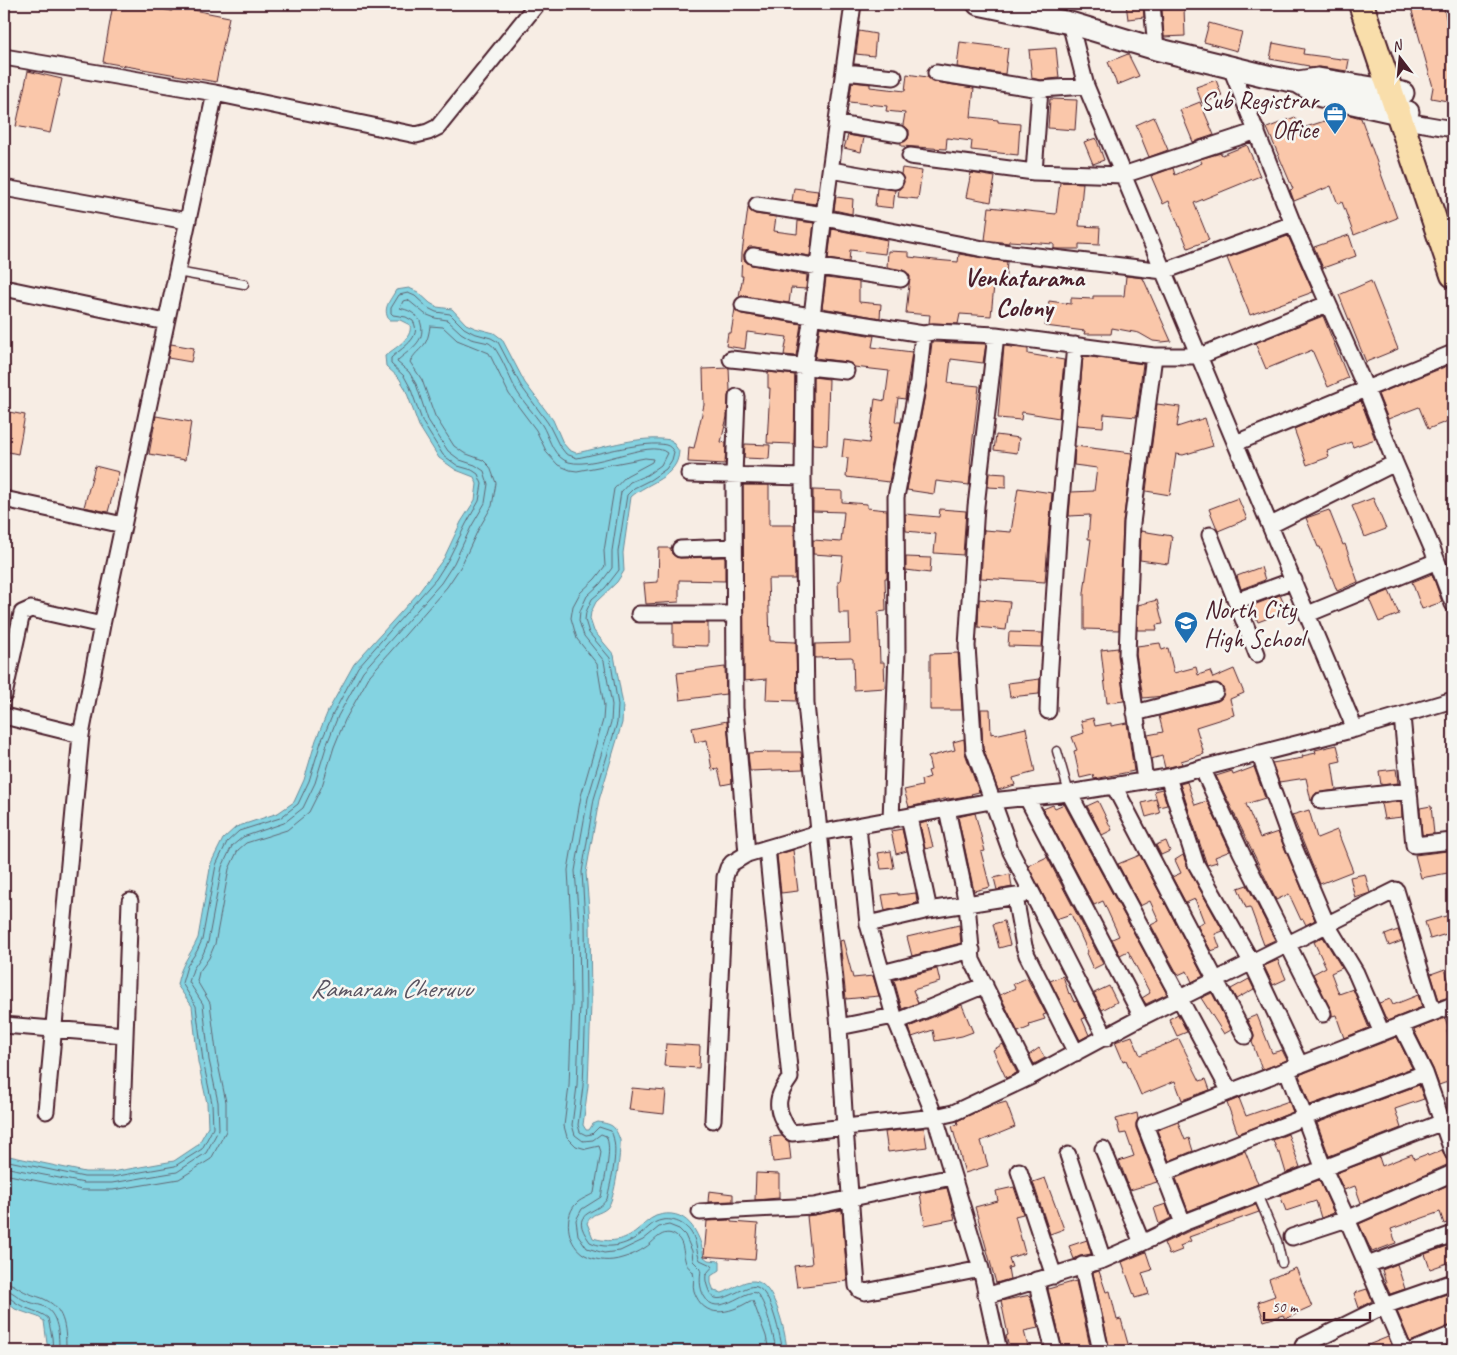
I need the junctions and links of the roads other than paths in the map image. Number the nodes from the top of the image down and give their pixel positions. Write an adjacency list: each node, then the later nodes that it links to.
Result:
1 (537, 4): 16 (street)
2 (854, 4): 11 (street)
3 (978, 4): 7 (main road)
4 (1152, 4): 8 (street)
5 (1361, 4): 17 (main road)
6 (1373, 4): 17 (main road)
7 (1070, 23): 8 (main road); 14 (street)
8 (1156, 49): 10 (main road)
9 (4, 56): 16 (street)
10 (1231, 68): 17 (main road); 20 (street)
11 (845, 72): 13 (street); 18 (street)
12 (936, 73): 15 (street)
13 (894, 77)
14 (1086, 86): 15 (street); 25 (street)
15 (1040, 89): 24 (street)
16 (215, 93): 30 (street)
17 (1402, 106): 19 (street); 32 (main road); 37 (main road)
18 (837, 124): 21 (street); 23 (street)
19 (1453, 129)
20 (1257, 131): 25 (street); 31 (street)
21 (900, 134)
22 (910, 156): 24 (street)
23 (831, 170): 26 (street); 29 (street)
24 (1034, 172): 25 (street)
25 (1123, 175): 35 (street)
26 (895, 181)
27 (4, 188): 30 (street)
28 (757, 205): 29 (street)
29 (824, 216): 34 (street); 35 (street)
30 (187, 221): 36 (street)
31 (1293, 224): 35 (street); 41 (street)
32 (1453, 235)
33 (753, 256): 34 (street)
34 (819, 268): 38 (street); 43 (street)
35 (1164, 271): 50 (street)
36 (177, 272): 39 (lane); 44 (street)
37 (1453, 275)
38 (901, 279)
39 (244, 284)
40 (4, 288): 44 (street)
41 (1328, 304): 50 (street); 54 (street)
42 (743, 305): 43 (street)
43 (812, 316): 45 (street); 52 (street)
44 (166, 322): 62 (street)
45 (923, 334): 46 (street); 98 (street)
46 (996, 335): 47 (street); 95 (street)
47 (1074, 346): 49 (street); 79 (street)
48 (1453, 352): 54 (street)
49 (1154, 356): 50 (street); 80 (street)
50 (1200, 356): 56 (street)
51 (731, 359): 52 (street)
52 (804, 367): 53 (street); 60 (street)
53 (846, 371)
54 (1366, 389): 56 (street); 57 (street)
55 (737, 397): 59 (street)
56 (1236, 443): 63 (street)
57 (1395, 463): 63 (street); 67 (street)
58 (689, 474): 59 (street)
59 (734, 475): 60 (street); 65 (street)
60 (802, 477): 100 (street)
61 (4, 499): 62 (street)
62 (123, 525): 74 (street)
63 (1271, 525): 68 (street)
64 (1210, 535): 69 (street)
65 (734, 547): 66 (street); 72 (street)
66 (680, 549)
67 (1437, 562): 70 (street); 73 (street)
68 (1294, 580): 69 (street); 73 (street)
69 (1236, 602): 75 (street)
70 (1453, 604)
71 (639, 614): 72 (street)
72 (735, 614): 103 (street)
73 (1308, 614): 83 (street)
74 (102, 625): 77 (street); 84 (street)
75 (1257, 654)
76 (1215, 692): 80 (street)
77 (4, 695)
78 (1453, 700): 82 (street)
79 (1048, 711)
80 (1135, 714): 89 (street)
81 (4, 716): 84 (street)
82 (1402, 716): 83 (street); 91 (street)
83 (1355, 729): 86 (street)
84 (81, 735): 126 (street)
85 (1057, 751): 92 (lane)
86 (1259, 753): 87 (street); 110 (street)
87 (1202, 768): 88 (street); 111 (street)
88 (1168, 777): 89 (street); 113 (street)
89 (1145, 780): 90 (street)
90 (1114, 786): 92 (street); 115 (street)
91 (1409, 791): 94 (street); 101 (street)
92 (1069, 793): 93 (street); 117 (street)
93 (1027, 798): 95 (street); 121 (street)
94 (1321, 801)
95 (991, 802): 96 (street); 104 (street)
96 (947, 809): 97 (street); 107 (street)
97 (909, 817): 98 (street); 108 (street)
98 (891, 820): 99 (street)
99 (858, 827): 100 (street); 109 (street)
100 (818, 833): 102 (street); 125 (street)
101 (1453, 841)
102 (767, 848): 103 (street); 142 (street)
103 (747, 854): 140 (street)
104 (1032, 894): 105 (street); 130 (street)
105 (1014, 897): 107 (street); 131 (street)
106 (130, 901): 128 (street)
107 (967, 904): 108 (street); 112 (street)
108 (929, 910): 109 (street)
109 (868, 924): 114 (street)
110 (1327, 925): 111 (street); 119 (street); 127 (street)
111 (1288, 945): 113 (street); 120 (street)
112 (972, 950): 114 (street); 116 (street)
113 (1252, 963): 115 (street); 132 (street)
114 (882, 973): 122 (street)
115 (1215, 981): 117 (street); 129 (street)
116 (985, 985): 122 (street); 134 (street)
117 (1180, 998): 121 (street); 135 (street)
118 (1453, 1005): 119 (street)
119 (1434, 1012): 124 (street)
120 (1322, 1014)
121 (1142, 1017): 130 (street)
122 (895, 1019): 125 (street); 138 (street)
123 (4, 1024): 126 (street)
124 (1401, 1025): 127 (street); 133 (street)
125 (839, 1027): 142 (street)
126 (54, 1028): 128 (street); 136 (street)
127 (1382, 1033): 132 (street)
128 (125, 1034): 137 (street)
129 (1245, 1036)
130 (1106, 1038): 131 (street)
131 (1076, 1053): 134 (street)
132 (1294, 1067): 135 (street); 139 (street)
133 (1425, 1073): 139 (street); 141 (street)
134 (1030, 1077): 138 (street)
135 (1230, 1092): 148 (street)
136 (46, 1111)
137 (122, 1117)
138 (935, 1117): 142 (street); 150 (street)
139 (1305, 1117): 146 (street); 148 (street)
140 (713, 1120)
141 (1448, 1120): 144 (street); 146 (street)
142 (845, 1128): 152 (street)
143 (1102, 1149): 158 (street)
144 (1453, 1153)
145 (1068, 1155): 159 (street)
146 (1323, 1167): 151 (street); 154 (street)
147 (1019, 1171): 164 (street)
148 (1163, 1173): 155 (street)
149 (1453, 1173): 154 (street)
150 (952, 1177): 152 (street); 163 (street)
151 (1257, 1194): 155 (street); 160 (lane)
152 (850, 1198): 153 (street); 163 (street)
153 (700, 1212)
154 (1347, 1219): 157 (street); 162 (street)
155 (1183, 1223): 158 (street)
156 (1453, 1234): 162 (street)
157 (1292, 1237)
158 (1142, 1243): 159 (street)
159 (1102, 1260): 161 (street)
160 (1282, 1263)
161 (1082, 1265): 164 (street); 172 (street)
162 (1367, 1265): 168 (street)
163 (981, 1269): 167 (street)
164 (1054, 1276): 165 (street)
165 (1036, 1280): 167 (street); 171 (street)
166 (1453, 1282): 168 (street)
167 (986, 1296): 170 (street)
168 (1384, 1306): 173 (street); 174 (street)
169 (1453, 1334): 175 (street)
170 (999, 1351)
171 (1054, 1351)
172 (1101, 1351)
173 (1305, 1351)
174 (1404, 1351)
175 (1412, 1351)

